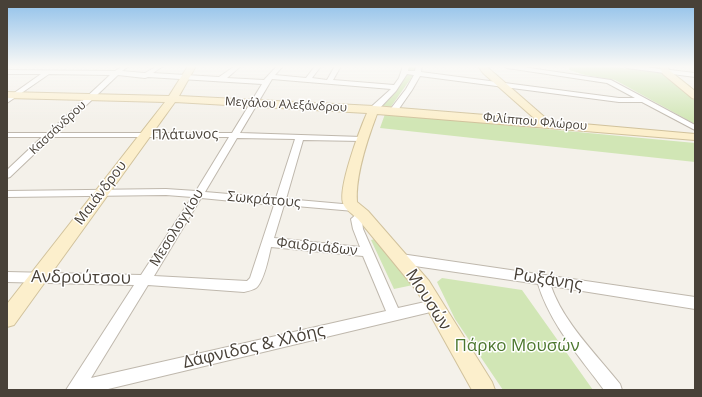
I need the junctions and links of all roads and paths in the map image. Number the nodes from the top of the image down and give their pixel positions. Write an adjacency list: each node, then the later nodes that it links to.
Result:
1 (28, 85): 13 (street)
2 (104, 85): 15 (street, Κασσάνδρου)
3 (182, 85): 16 (main road, Μαιάνδρου)
4 (265, 85): 19 (street, Μεσολογγίου)
5 (368, 85): 12 (street)
6 (397, 85): 12 (street)
7 (413, 85): 21 (street)
8 (497, 85): 9 (street)
9 (501, 85): 17 (street); 22 (main road)
10 (616, 85): 17 (street)
11 (683, 85): 14 (main road)
12 (395, 87): 20 (street)
13 (11, 95): 15 (main road, Μεγάλου Αλεξάνδρου); 18 (street)
14 (695, 95)
15 (93, 96): 16 (main road, Μεγάλου Αλεξάνδρου); 24 (street, Κασσάνδρου)
16 (172, 99): 19 (main road, Μεγάλου Αλεξάνδρου); 27 (main road, Μαιάνδρου)
17 (644, 100): 23 (street)
18 (7, 101)
19 (254, 102): 20 (main road, Μεγάλου Αλεξάνδρου); 25 (street, Μεσολογγίου)
20 (374, 109): 21 (main road, Φιλίππου Φλώρου); 30 (main road)
21 (393, 111): 22 (main road, Φιλίππου Φλώρου)
22 (545, 123): 29 (main road, Φιλίππου Φλώρου)
23 (695, 128)
24 (50, 135): 26 (street, Πλάτωνος); 27 (street, Πλάτωνος); 31 (street, Κασσάνδρου)
25 (235, 135): 27 (street, Πλάτωνος); 28 (street, Πλάτωνος); 34 (street, Μεσολογγίου)
26 (7, 136)
27 (143, 136): 32 (main road, Μαιάνδρου)
28 (300, 137): 30 (street, Πλάτωνος); 35 (street)
29 (695, 137)
30 (362, 139): 36 (main road)
31 (7, 175)
32 (101, 192): 33 (street, Σωκράτους); 34 (street, Σωκράτους); 40 (main road, Μαιάνδρου)
33 (7, 194)
34 (199, 194): 35 (street, Σωκράτους); 43 (street, Μεσολογγίου)
35 (280, 201): 36 (street, Σωκράτους); 37 (street)
36 (358, 211): 38 (street); 39 (main road, Μουσών)
37 (267, 242): 38 (street, Φαιδριάδων); 43 (street, Ανδρούτσου)
38 (367, 252): 46 (street)
39 (401, 259): 42 (street, Ρωξάνης); 45 (main road, Μουσών)
40 (38, 277): 41 (street, Ανδρούτσου); 43 (street, Ανδρούτσου); 47 (main road, Μαιάνδρου)
41 (7, 278)
42 (543, 279): 44 (street, Ρωξάνης); 50 (street)
43 (145, 280): 48 (street, Μεσολογγίου)
44 (695, 303)
45 (434, 306): 46 (street, Δάφνιδος & Χλόης); 49 (main road, Μουσών)
46 (394, 315): 48 (street, Δάφνιδος & Χλόης)
47 (7, 319)
48 (74, 389)
49 (484, 390)
50 (614, 390)

